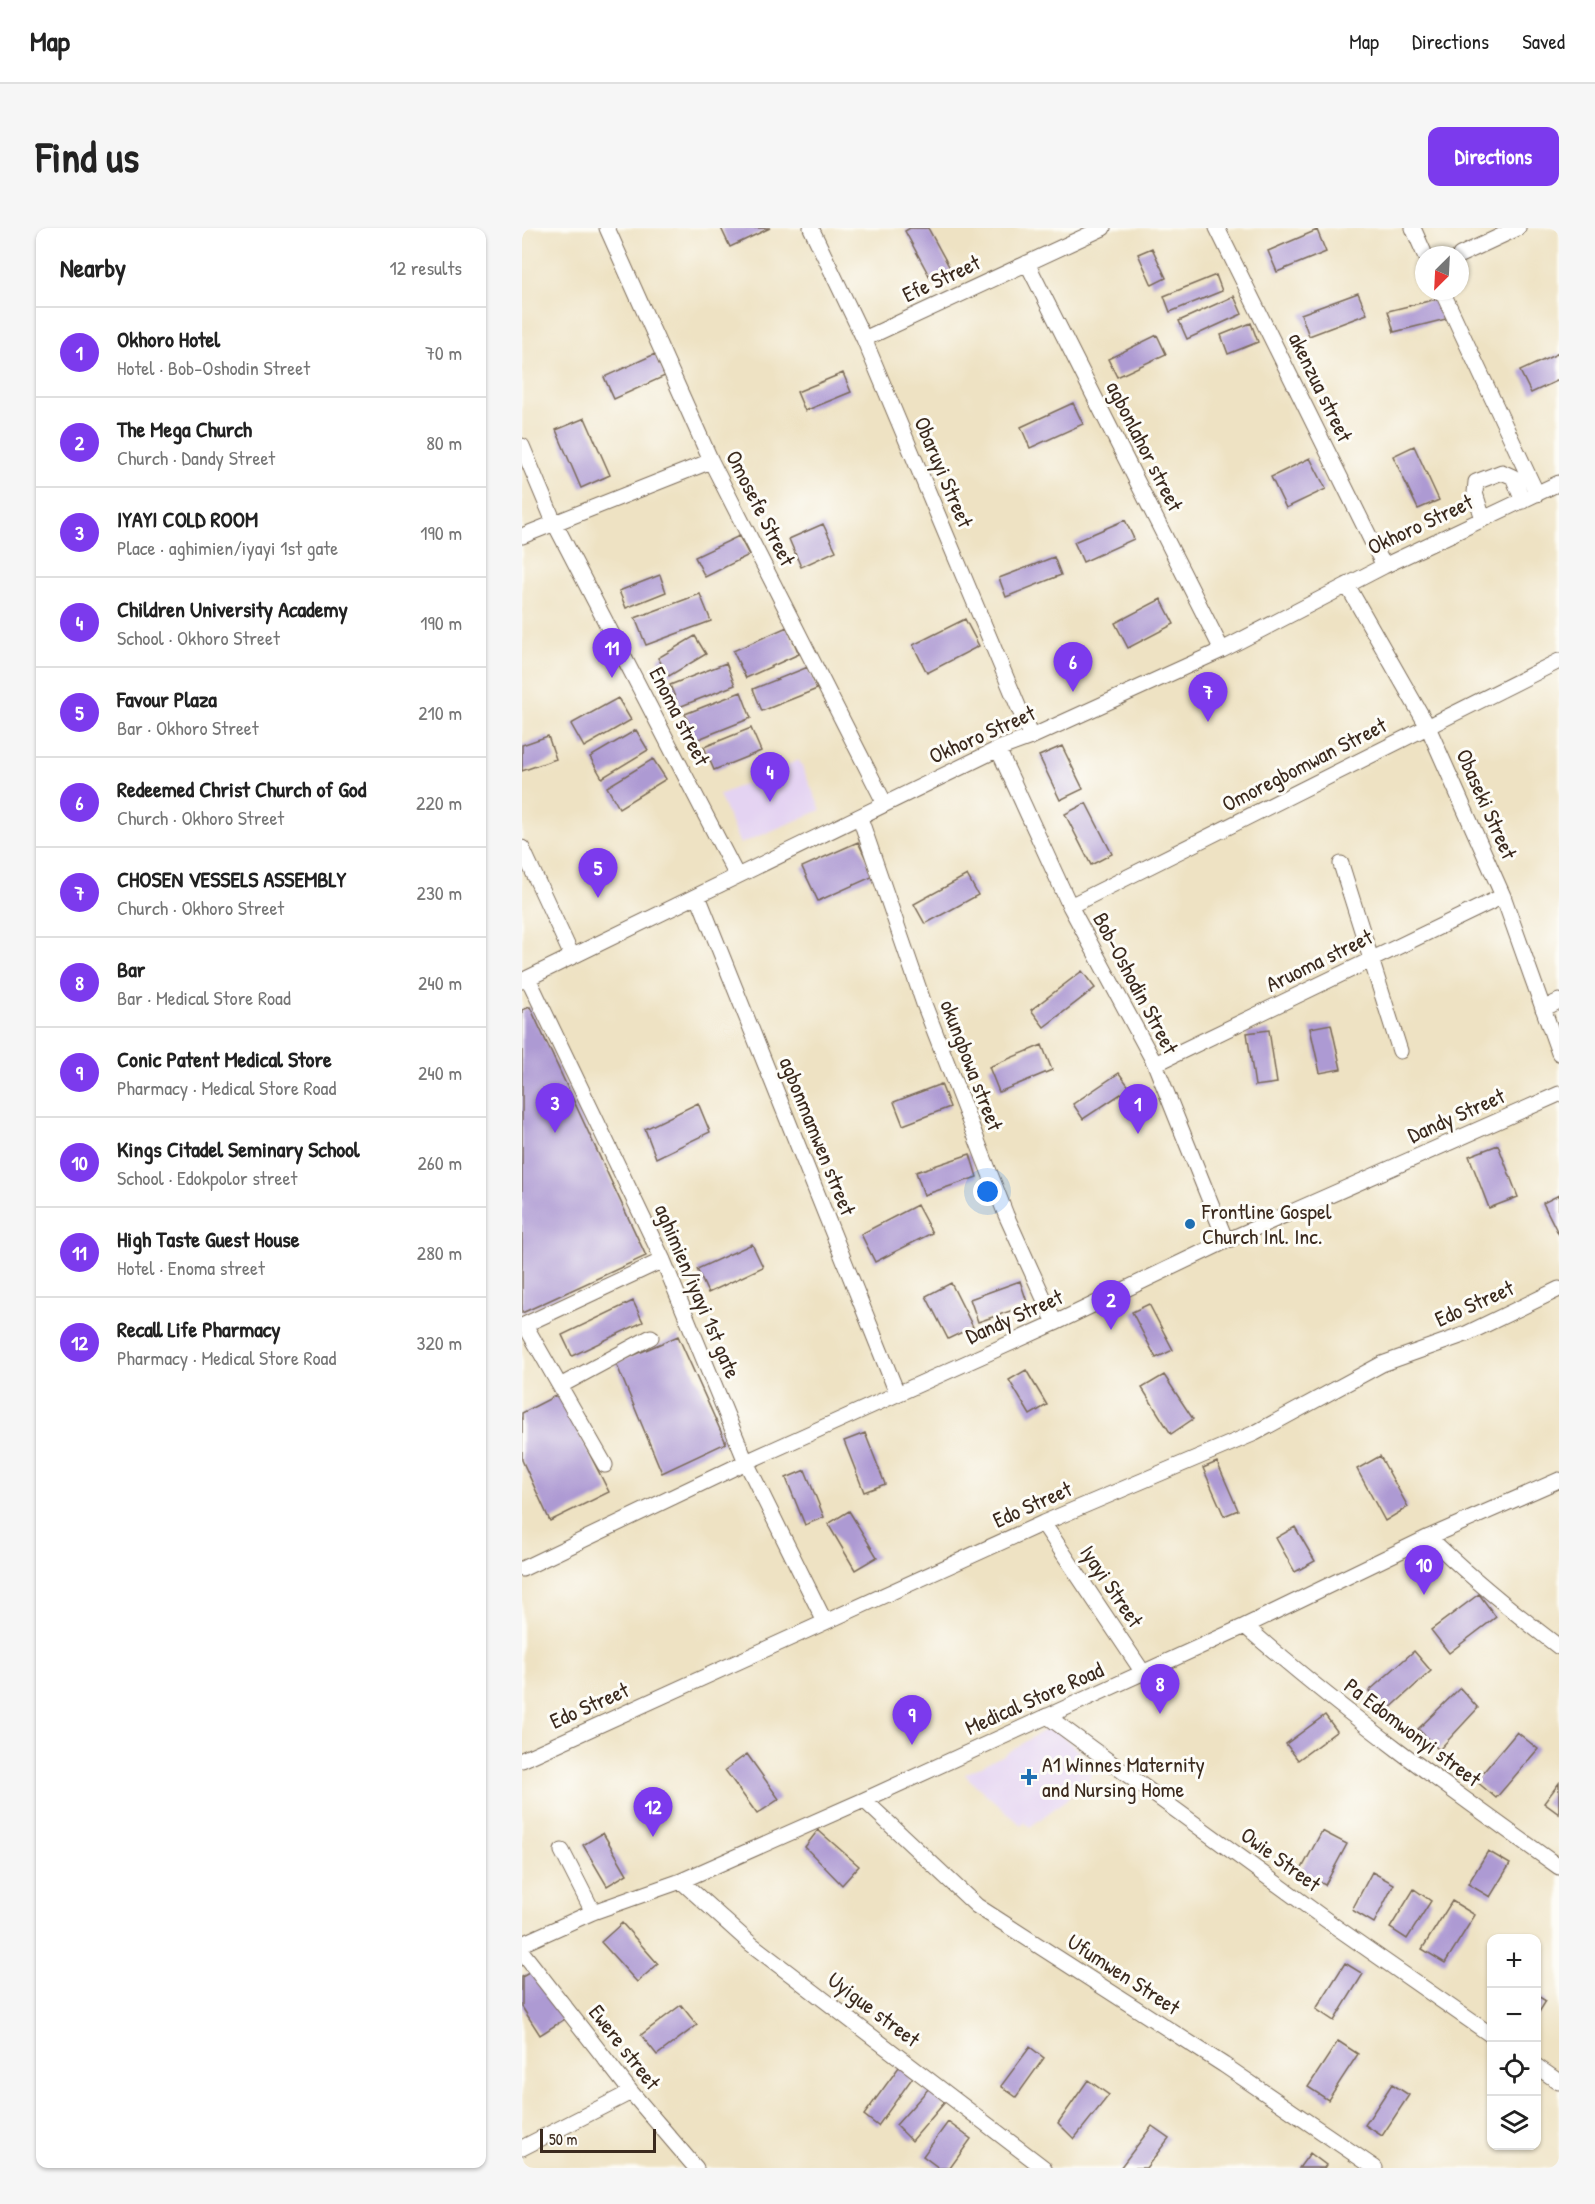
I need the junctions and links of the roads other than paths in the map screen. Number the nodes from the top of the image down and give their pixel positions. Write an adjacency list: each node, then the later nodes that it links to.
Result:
1 (607, 228): 14 (street, Omosefe Street)
2 (811, 228): 12 (street, Obaruyi Street)
3 (1104, 228): 7 (street, Efe Street)
4 (1217, 228): 20 (street, akenzua street)
5 (1413, 228): 8 (street)
6 (1518, 228): 9 (street)
7 (1076, 234): 10 (street, Efe Street)
8 (1421, 246)
9 (1469, 251)
10 (1027, 263): 12 (street, Efe Street); 22 (street, agbonlahor street)
11 (1446, 300): 16 (street)
12 (864, 339): 25 (street, Obaruyi Street)
13 (522, 446): 18 (street, Enoma street)
14 (711, 461): 18 (street); 27 (street, Omosefe Street)
15 (1559, 483): 16 (street, Okhoro Street)
16 (1530, 497): 17 (street, Okhoro Street); 17 (street)
17 (1483, 519): 20 (street, Okhoro Street)
18 (554, 522): 19 (street); 31 (street, Enoma street)
19 (522, 536)
20 (1384, 566): 21 (street, Okhoro Street)
21 (1347, 585): 22 (street, Okhoro Street); 24 (street, Obaseki Street)
22 (1222, 650): 25 (street, Okhoro Street)
23 (1557, 666): 24 (street, Omoregbomwan Street)
24 (1428, 727): 33 (street, Obaseki Street); 34 (street, Omoregbomwan Street)
25 (1031, 737): 26 (street, Okhoro Street)
26 (998, 749): 27 (street, Okhoro Street); 34 (street, Bob-Oshodin Street)
27 (885, 804): 28 (street, Okhoro Street)
28 (860, 818): 31 (street, Okhoro Street); 47 (street, okungbowa street)
29 (522, 848): 35 (street)
30 (1341, 864): 36 (street)
31 (737, 876): 32 (street, Okhoro Street)
32 (698, 896): 35 (street, Okhoro Street); 51 (street, agbonmamwen street)
33 (1503, 896): 36 (street, Aruoma street); 39 (street, Obaseki Street)
34 (1070, 906): 42 (street, Bob-Oshodin Street)
35 (572, 956): 37 (street, Okhoro Street)
36 (1372, 960): 40 (street); 42 (street, Aruoma street)
37 (525, 980): 45 (street, aghimien/iyayi 1st gate)
38 (1559, 1001): 39 (street)
39 (1543, 1009): 41 (street, Obaseki Street)
40 (1400, 1051)
41 (1559, 1053)
42 (1155, 1064): 44 (street, Bob-Oshodin Street)
43 (1559, 1094): 44 (street, Dandy Street)
44 (1226, 1241): 47 (street, Dandy Street)
45 (663, 1260): 48 (street); 52 (street, aghimien/iyayi 1st gate)
46 (1559, 1289): 55 (street, Edo Street)
47 (1055, 1323): 51 (street, Dandy Street)
48 (524, 1325): 50 (street)
49 (651, 1337): 50 (street)
50 (560, 1386): 53 (street)
51 (897, 1393): 52 (street, Dandy Street)
52 (746, 1462): 57 (street, Dandy Street); 58 (street, aghimien/iyayi 1st gate)
53 (605, 1465)
54 (1559, 1480): 56 (street, Medical Store Road)
55 (1043, 1523): 58 (street, Edo Street); 61 (street, Iyayi Street)
56 (1429, 1537): 59 (street, Medical Store Road); 60 (street)
57 (522, 1569)
58 (825, 1622): 63 (street, Edo Street)
59 (1245, 1626): 61 (street, Medical Store Road); 66 (street, Pa Edomwonyi street)
60 (1559, 1647)
61 (1144, 1674): 62 (street, Medical Store Road)
62 (1047, 1716): 64 (street, Medical Store Road); 71 (street, Owie Street)
63 (522, 1760)
64 (864, 1800): 67 (street, Medical Store Road); 78 (street, Ufumwen Street)
65 (562, 1851): 68 (street)
66 (1559, 1867)
67 (681, 1881): 68 (street, Medical Store Road); 77 (street, Uyigue street)
68 (593, 1912): 69 (street, Medical Store Road)
69 (522, 1944)
70 (522, 1952): 74 (street, Ewere street)
71 (1487, 2032)
72 (1541, 2069): 73 (street)
73 (1559, 2082)
74 (631, 2092): 75 (street); 76 (street, Ewere street)
75 (522, 2148)
76 (696, 2168)
77 (1044, 2168)
78 (1375, 2168)

